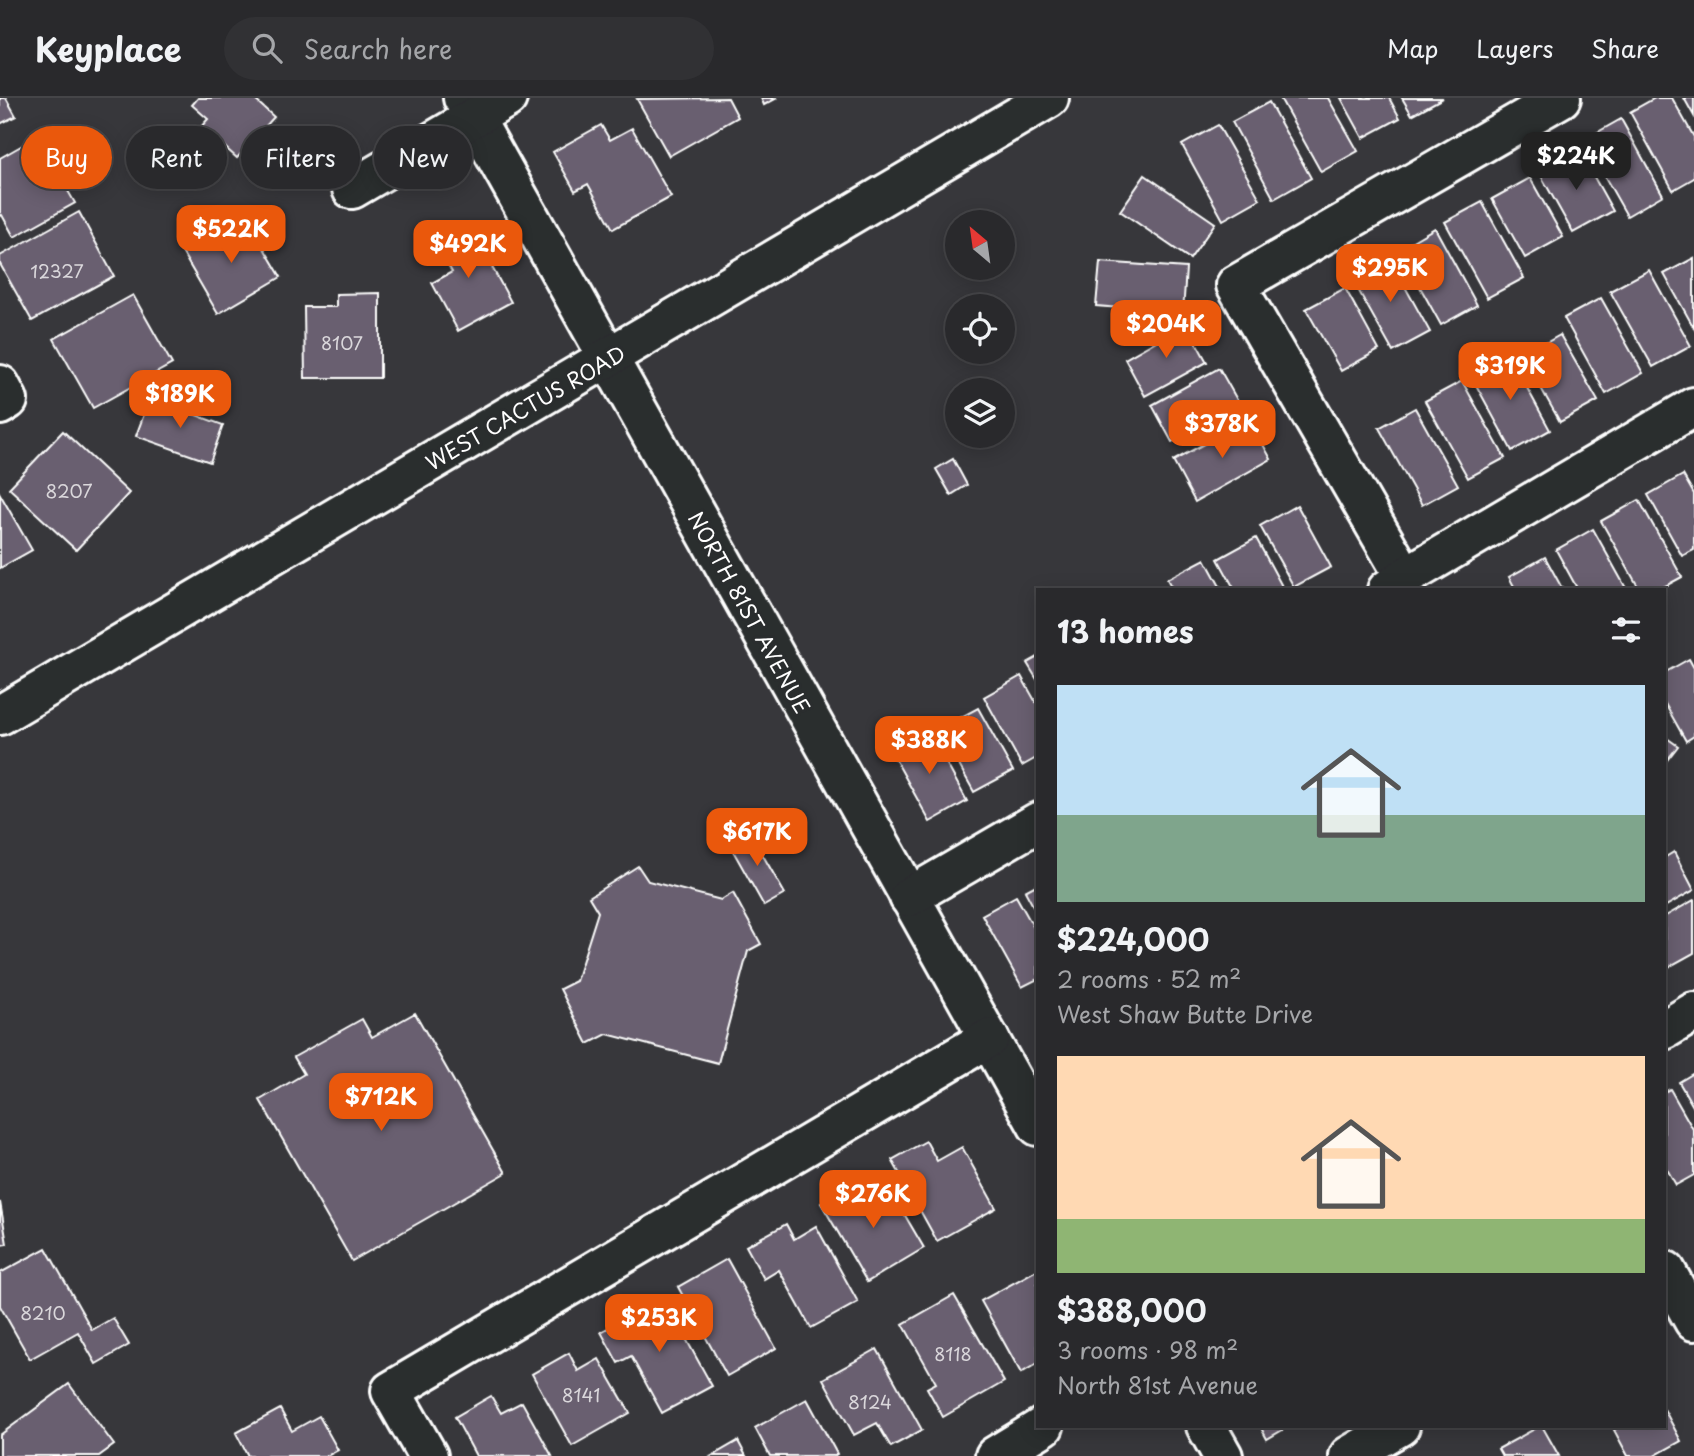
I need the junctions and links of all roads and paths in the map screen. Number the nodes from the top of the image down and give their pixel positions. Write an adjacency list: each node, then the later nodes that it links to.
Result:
1 (507, 98): 4 (street)
2 (1049, 98): 6 (street, WEST CACTUS ROAD)
3 (1561, 98): 8 (street)
4 (468, 108): 5 (street); 6 (street, NORTH 81ST AVENUE)
5 (360, 183)
6 (608, 358): 9 (street, WEST CACTUS ROAD); 11 (street, NORTH 81ST AVENUE)
7 (1694, 407): 8 (street)
8 (1396, 583)
9 (0, 715)
10 (1036, 823): 11 (street)
11 (909, 897): 14 (street, NORTH 81ST AVENUE)
12 (1694, 1012): 13 (street)
13 (1666, 1029)
14 (989, 1038): 15 (street, NORTH 81ST AVENUE); 21 (street)
15 (1036, 1122)
16 (1675, 1266): 17 (street)
17 (1694, 1321)
18 (1041, 1428): 22 (street)
19 (1207, 1428): 23 (street)
20 (1397, 1428): 24 (street)
21 (428, 1456)
22 (995, 1456)
23 (1223, 1456)
24 (1349, 1456)

